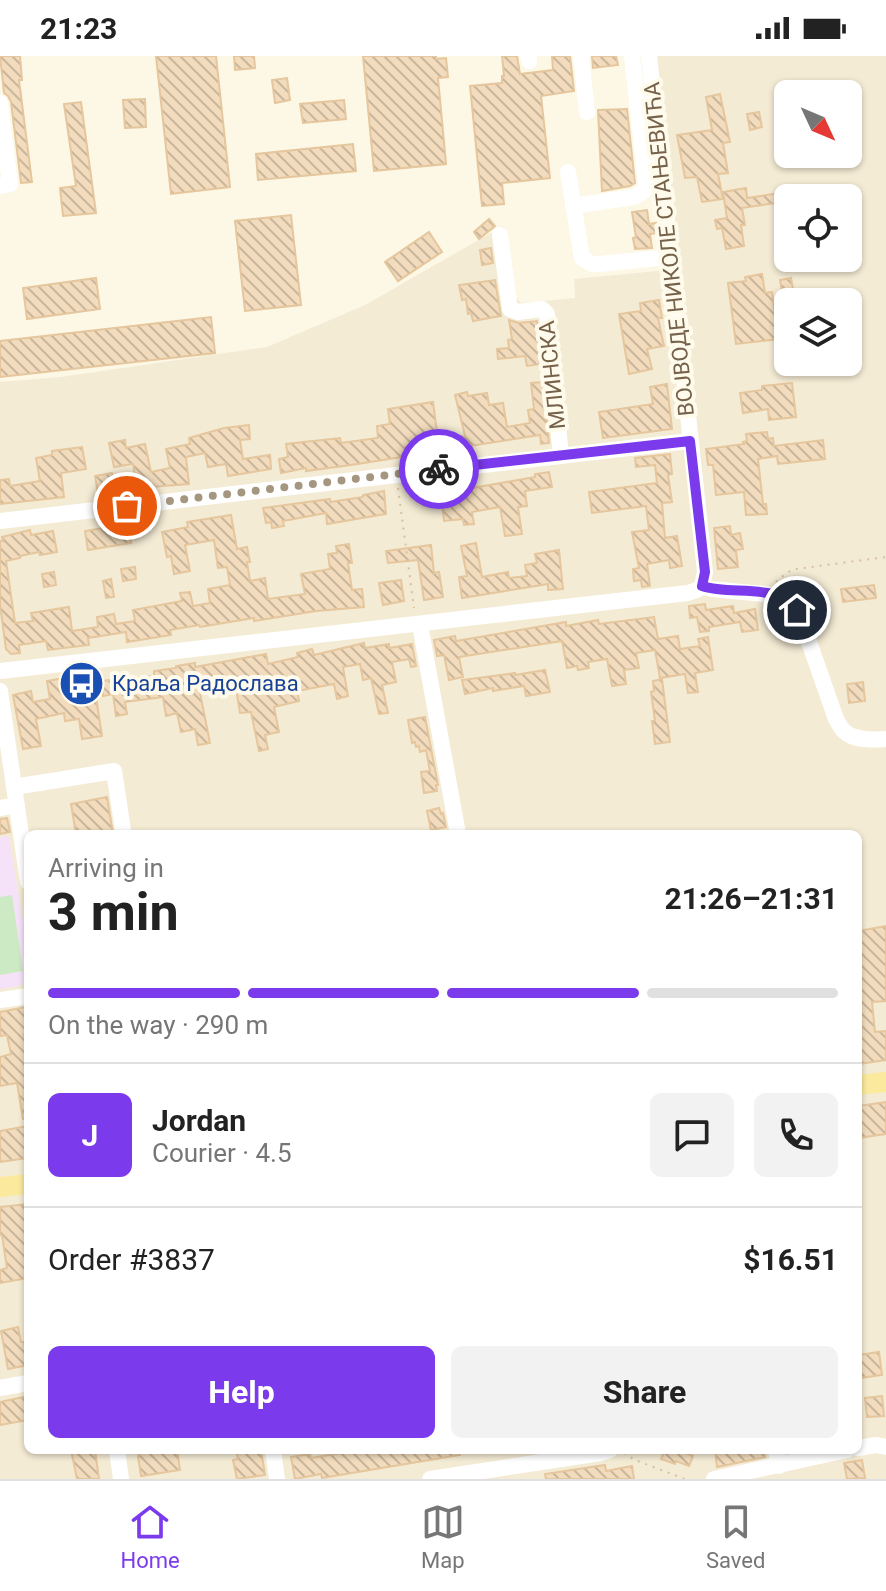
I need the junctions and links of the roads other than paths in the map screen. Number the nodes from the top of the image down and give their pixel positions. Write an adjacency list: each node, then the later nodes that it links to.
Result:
1 (581, 56): 5 (street)
2 (632, 56): 8 (street)
3 (649, 56): 10 (street, ВОЈВОДЕ НИКОЛЕ СТАЊЕВИЋА)
4 (0, 103): 7 (street)
5 (587, 112)
6 (568, 172): 8 (street)
7 (0, 186)
8 (573, 206): 10 (street)
9 (500, 235): 12 (street, МЛИНСКА)
10 (670, 257): 11 (street, ВОЈВОДЕ НИКОЛЕ СТАЊЕВИЋА)
11 (690, 441): 12 (street); 14 (street, ВОЈВОДЕ НИКОЛЕ СТАЊЕВИЋА)
12 (561, 456): 13 (street)
13 (0, 521)
14 (702, 586): 15 (street); 18 (street)
15 (418, 625): 16 (street); 22 (street)
16 (0, 671)
17 (0, 691): 19 (street)
18 (886, 739)
19 (14, 787): 20 (street); 21 (street)
20 (8, 806): 23 (street)
21 (123, 830)
22 (457, 830)
23 (24, 867)
24 (24, 997): 25 (street)
25 (0, 1000)
26 (886, 1082): 27 (main road)
27 (862, 1085)
28 (24, 1184): 29 (main road)
29 (0, 1187)
30 (24, 1384): 31 (street)
31 (0, 1388)
32 (862, 1447): 33 (street)
33 (886, 1447)
34 (118, 1454): 39 (street)
35 (274, 1454): 40 (street)
36 (594, 1454): 41 (street)
37 (812, 1454): 38 (street)
38 (777, 1458): 42 (street)
39 (121, 1479)
40 (277, 1479)
41 (430, 1479)
42 (714, 1479)

